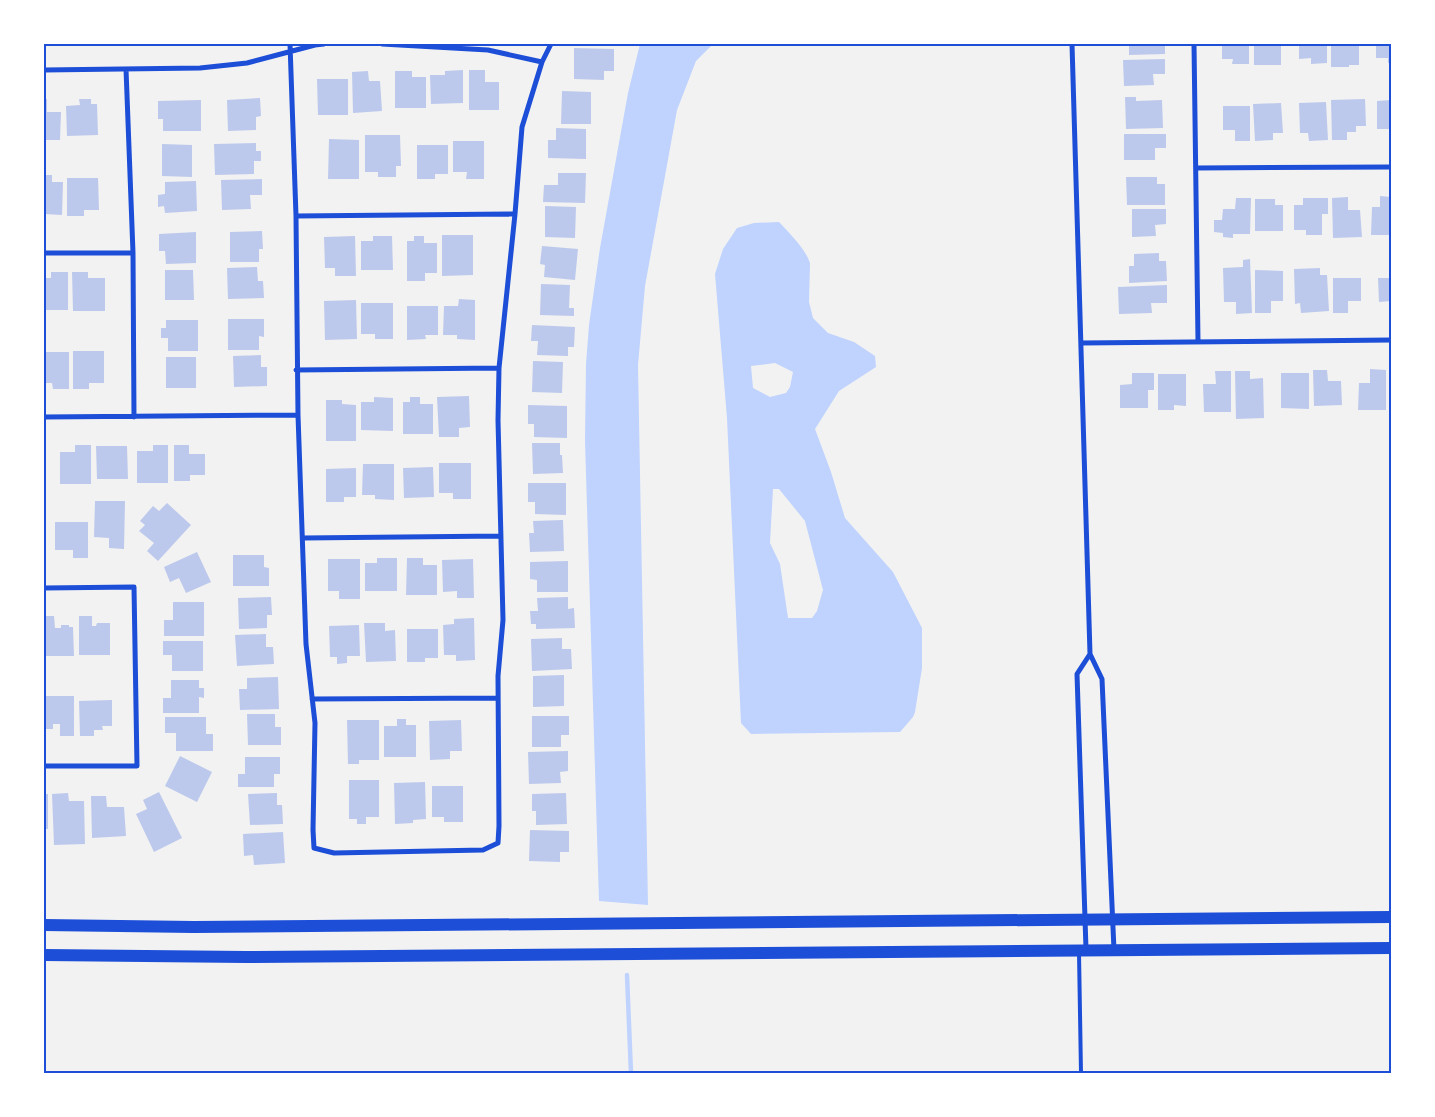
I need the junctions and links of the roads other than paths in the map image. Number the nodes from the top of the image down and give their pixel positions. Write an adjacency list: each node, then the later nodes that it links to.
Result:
1 (290, 44): 7 (street)
2 (324, 44): 7 (street)
3 (382, 44): 8 (street)
4 (551, 44): 8 (street)
5 (1072, 44): 18 (street)
6 (1194, 44): 12 (street)
7 (290, 52): 9 (street); 14 (street)
8 (542, 62): 13 (street)
9 (126, 69): 10 (street); 15 (street)
10 (44, 70)
11 (1391, 167): 12 (street)
12 (1196, 168): 19 (street)
13 (515, 214): 14 (street); 20 (street)
14 (296, 216): 21 (street)
15 (133, 253): 16 (street); 24 (street)
16 (44, 254)
17 (1391, 340): 19 (street)
18 (1081, 342): 19 (street); 28 (street)
19 (1198, 342)
20 (499, 368): 21 (street); 25 (street)
21 (296, 370): 22 (street)
22 (298, 415): 24 (street); 26 (street)
23 (44, 417): 24 (street)
24 (134, 417)
25 (501, 536): 26 (street); 29 (street)
26 (303, 538): 30 (street)
27 (44, 588): 31 (street)
28 (1090, 654): 33 (street); 34 (street)
29 (498, 698): 30 (street); 30 (street)
30 (312, 699)
31 (44, 766)
32 (1391, 917): 33 (main road)
33 (1113, 919): 34 (main road); 38 (street)
34 (1086, 920): 35 (main road); 37 (street)
35 (44, 925)
36 (1391, 948): 38 (main road)
37 (1083, 951): 38 (main road); 39 (main road); 40 (lane)
38 (1114, 951)
39 (44, 955)
40 (1081, 1073)

